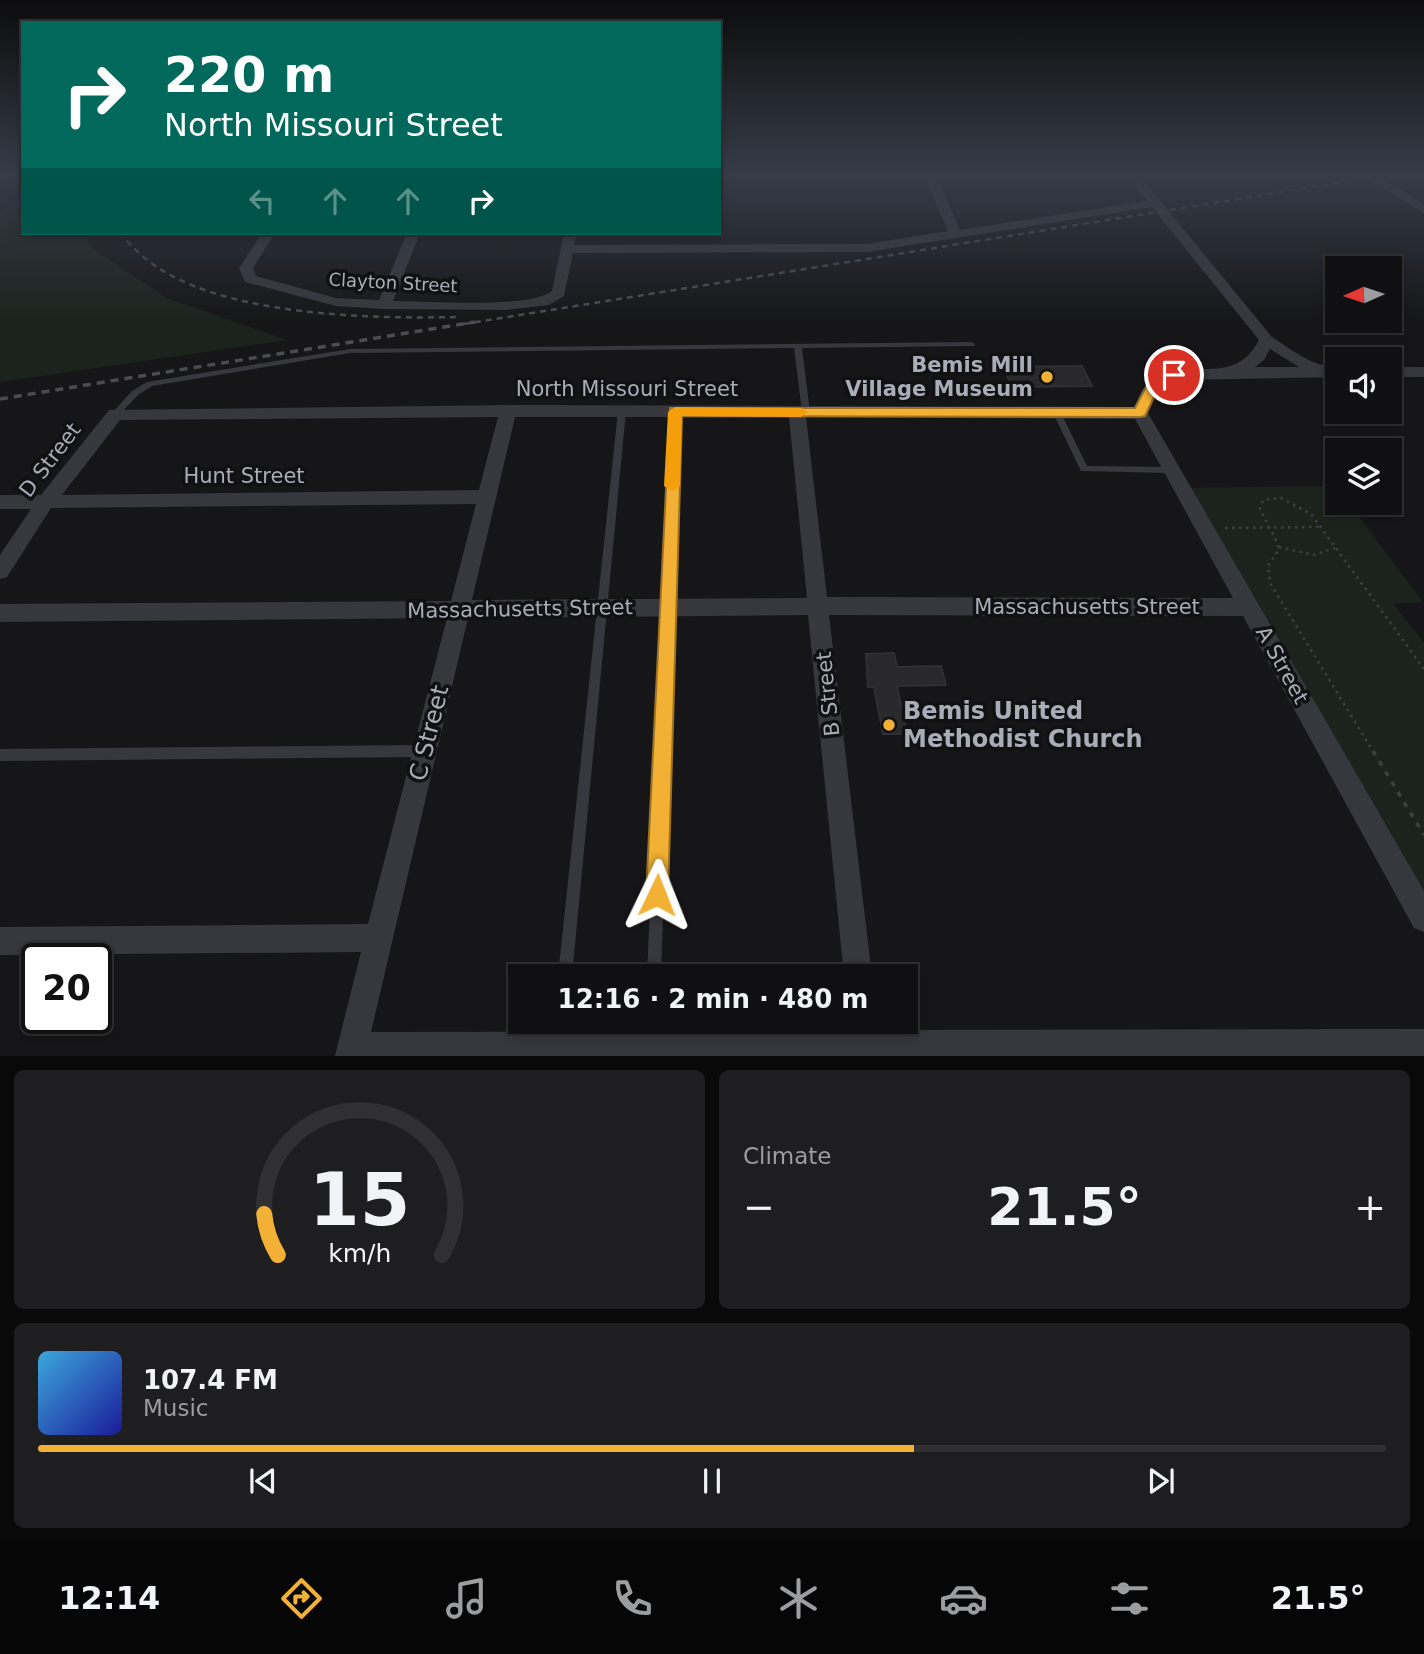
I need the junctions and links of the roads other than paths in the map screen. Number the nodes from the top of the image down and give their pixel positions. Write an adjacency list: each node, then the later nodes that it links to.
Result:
1 (951, 223): 7 (street)
2 (1029, 223): 7 (street)
3 (1172, 223): 10 (street)
4 (267, 235): 9 (street, Clayton Street)
5 (413, 235): 9 (street)
6 (570, 235): 8 (street)
7 (956, 235): 8 (street)
8 (567, 249): 9 (street, Clayton Street)
9 (384, 305)
10 (1268, 340): 13 (street); 14 (street)
11 (971, 344): 12 (lane)
12 (799, 346): 21 (lane); 24 (lane)
13 (1325, 370)
14 (1238, 372): 15 (street); 23 (street)
15 (1325, 372)
16 (1402, 372): 17 (street)
17 (1424, 372)
18 (508, 411): 19 (street, North Missouri Street); 24 (street, North Missouri Street); 26 (street, C Street)
19 (622, 411): 20 (street, North Missouri Street); 33 (lane)
20 (675, 412): 21 (street, North Missouri Street); 31 (lane)
21 (802, 412): 22 (street, North Missouri Street); 30 (street, B Street)
22 (1057, 413): 23 (street, North Missouri Street); 25 (lane)
23 (1140, 413): 25 (street, A Street)
24 (115, 414): 27 (street, D Street)
25 (1170, 470): 32 (street, A Street)
26 (487, 497): 27 (street, Hunt Street); 34 (street, C Street)
27 (47, 500): 28 (street, Hunt Street); 29 (street, D Street)
28 (0, 502)
29 (0, 570)
30 (818, 606): 31 (street, Massachusetts Street); 32 (street, Massachusetts Street); 43 (street, B Street)
31 (668, 607): 33 (street, Massachusetts Street); 42 (lane)
32 (1249, 607): 38 (street, A Street)
33 (602, 608): 34 (street, Massachusetts Street); 41 (lane)
34 (461, 610): 35 (street, Massachusetts Street); 36 (street, C Street)
35 (0, 613)
36 (425, 751): 37 (lane); 39 (street, C Street)
37 (0, 754)
38 (1424, 918)
39 (379, 938): 40 (street); 48 (street, C Street)
40 (0, 942)
41 (566, 964)
42 (654, 964)
43 (857, 964)
44 (558, 1041): 45 (street); 48 (street)
45 (652, 1041): 46 (street)
46 (865, 1041): 47 (street)
47 (1424, 1044)
48 (351, 1051)

